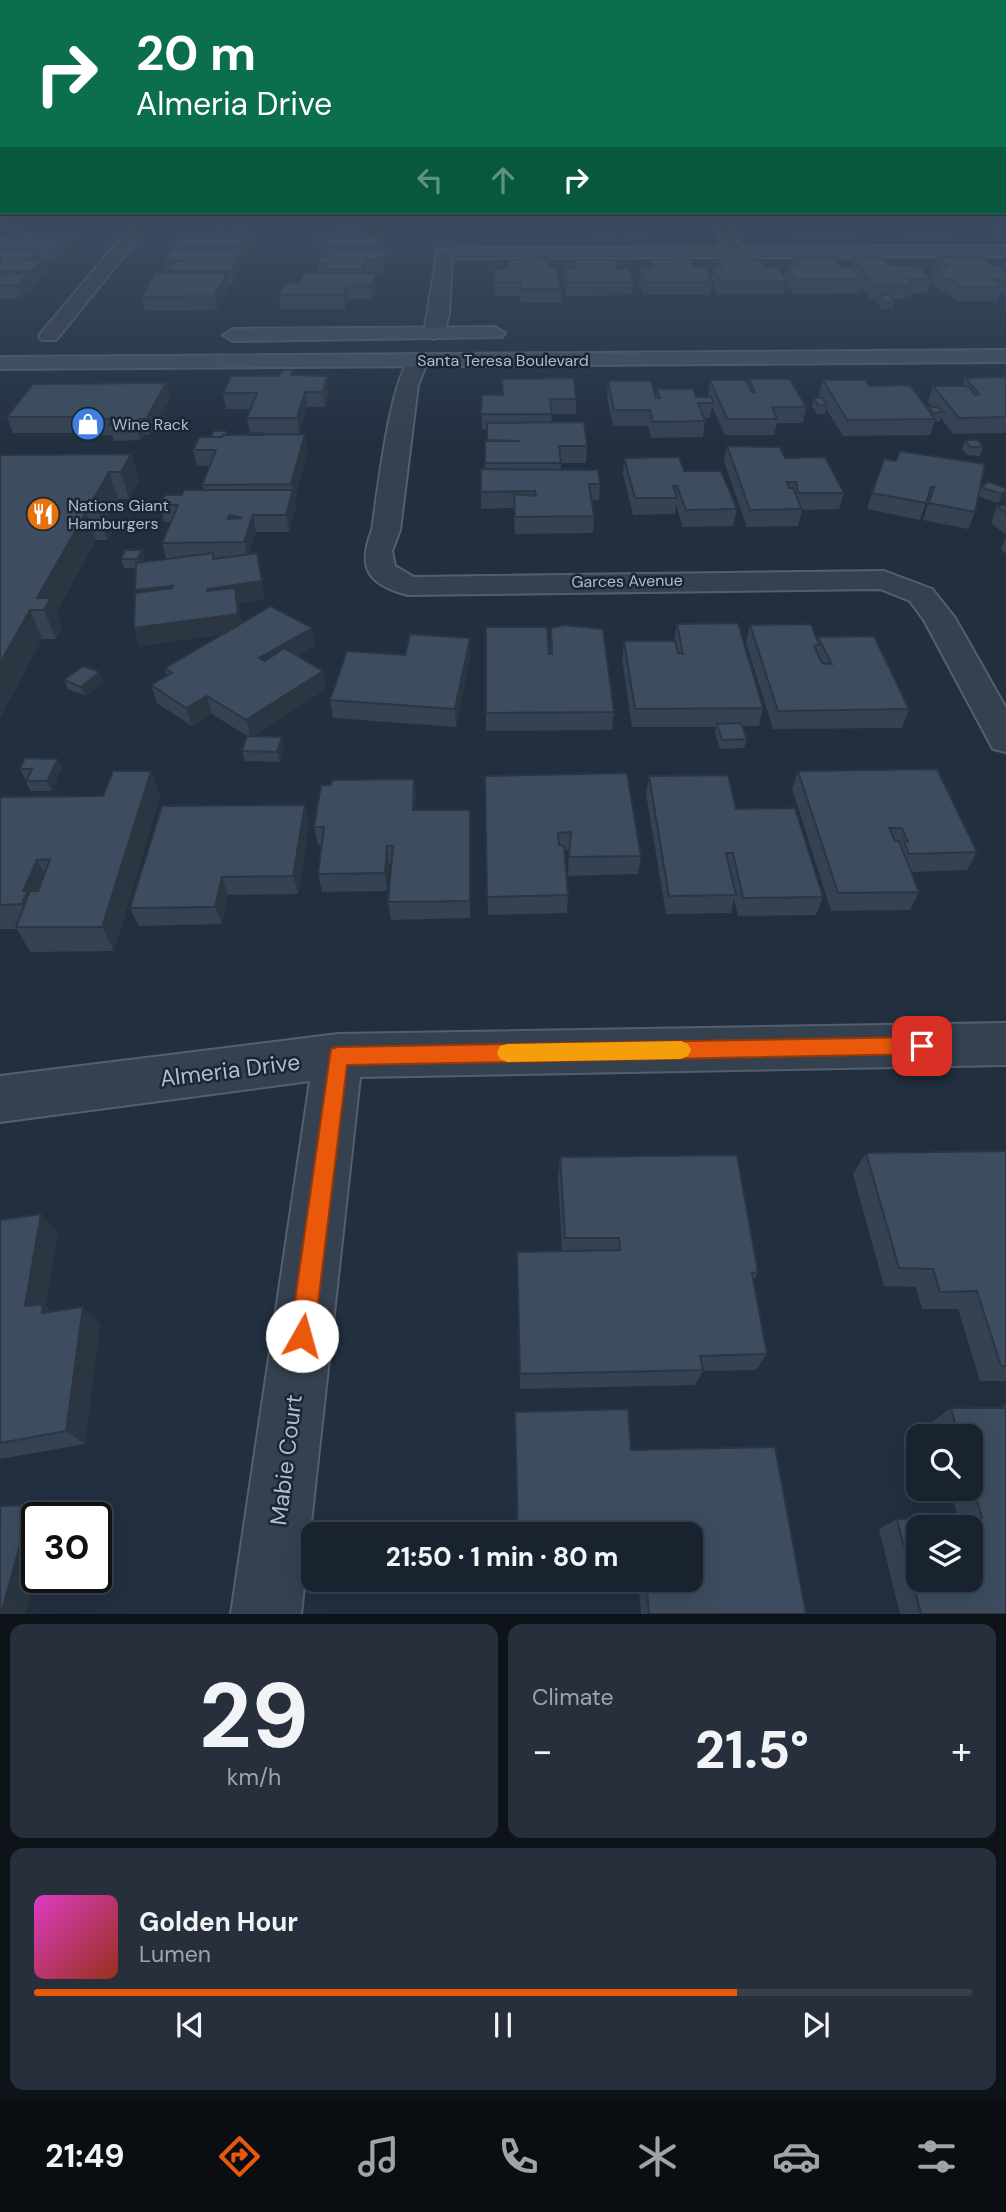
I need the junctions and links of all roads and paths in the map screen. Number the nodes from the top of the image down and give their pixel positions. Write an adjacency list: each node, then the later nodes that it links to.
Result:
1 (84, 294): 7 (street)
2 (441, 294): 3 (street)
3 (434, 333): 4 (main road, Santa Teresa Boulevard); 5 (main road, Santa Teresa Boulevard)
4 (518, 333)
5 (214, 335)
6 (24, 336): 7 (main road)
7 (49, 336): 8 (main road)
8 (77, 336)
9 (632, 339): 11 (main road)
10 (1006, 356): 11 (main road, Santa Teresa Boulevard)
11 (417, 360): 12 (main road, Santa Teresa Boulevard); 13 (street, Garces Avenue)
12 (0, 363)
13 (1006, 740)
14 (1006, 1044): 15 (street, Almeria Drive)
15 (338, 1056): 16 (street, Almeria Drive); 17 (street, Mabie Court)
16 (0, 1099)
17 (266, 1614)

